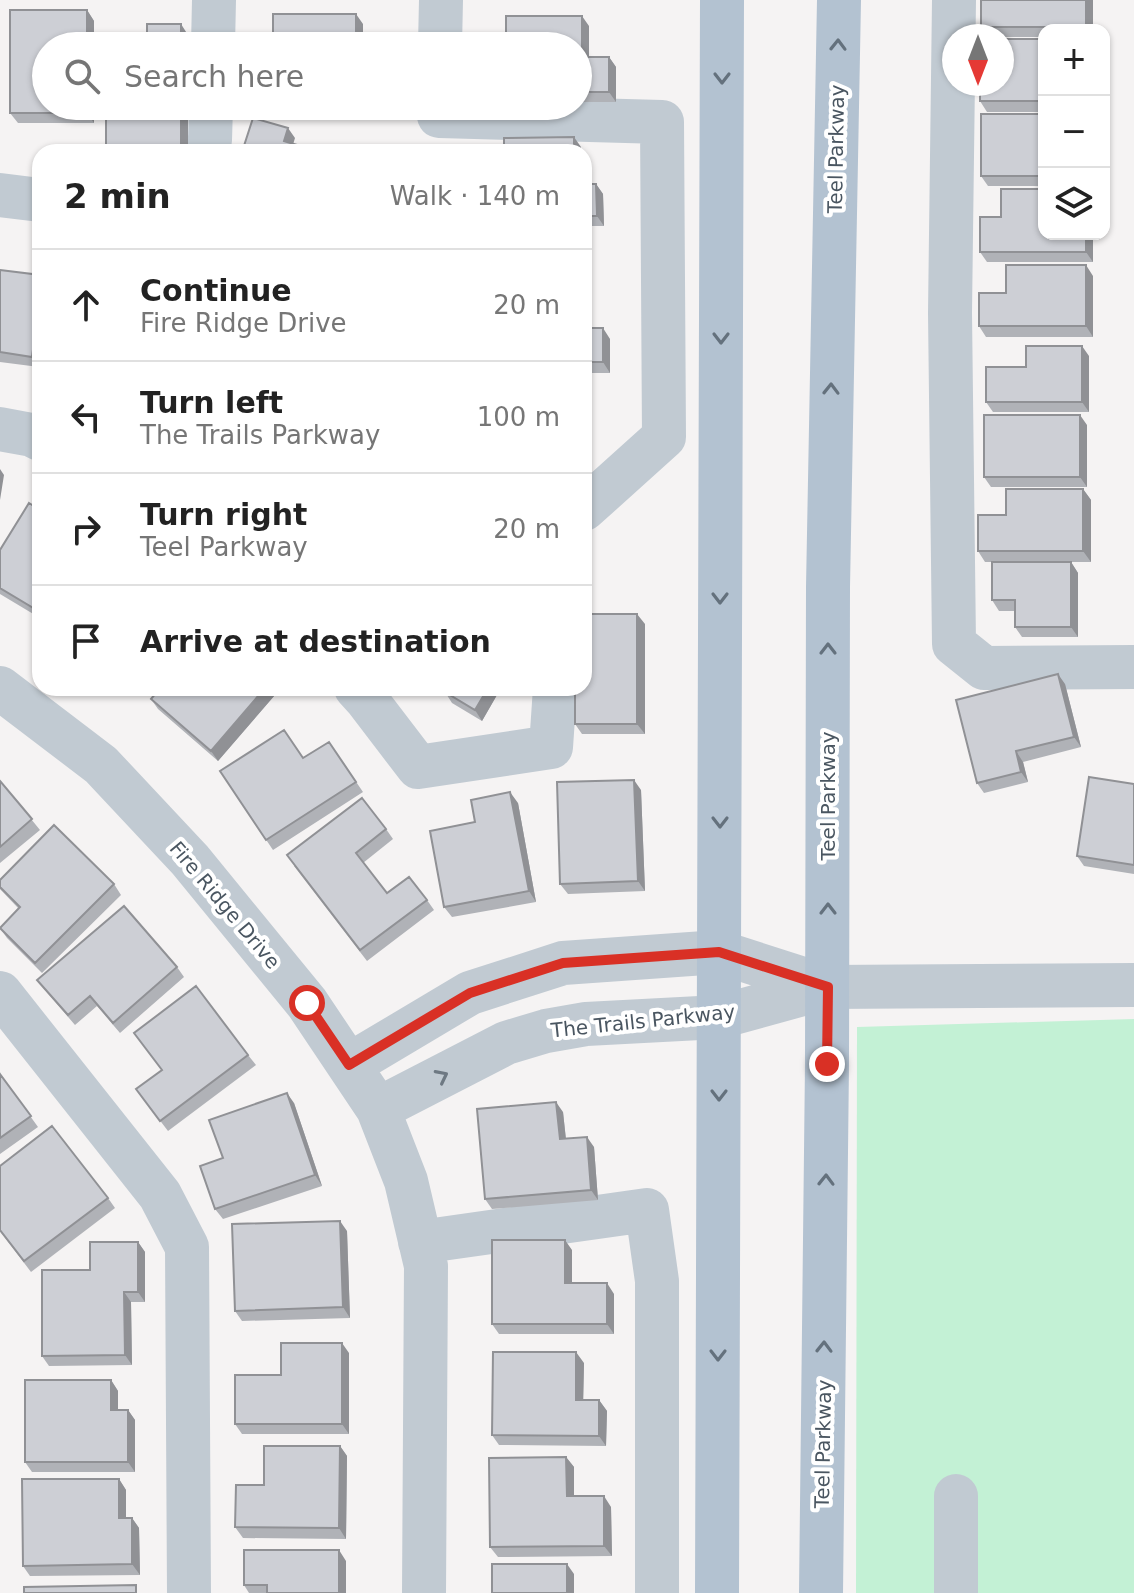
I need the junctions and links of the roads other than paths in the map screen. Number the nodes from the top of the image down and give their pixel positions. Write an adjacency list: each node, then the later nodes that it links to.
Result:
1 (214, 0): 6 (street)
2 (441, 0): 7 (street)
3 (722, 0): 20 (main road, one-way to 20)
4 (839, 0): 22 (main road, Teel Parkway, one-way to 4)
5 (954, 0): 16 (street)
6 (213, 32)
7 (440, 32)
8 (211, 120): 10 (street)
9 (439, 125): 15 (street)
10 (208, 144)
11 (0, 195): 12 (street)
12 (32, 199)
13 (0, 429): 14 (street)
14 (32, 435)
15 (592, 502)
16 (1134, 667)
17 (0, 688): 25 (street, Fire Ridge Drive)
18 (363, 696): 19 (street)
19 (554, 696)
20 (719, 952): 22 (street, The Trails Parkway); 24 (main road); 25 (street, The Trails Parkway)
21 (1134, 985): 22 (street, The Trails Parkway)
22 (828, 987): 24 (street, The Trails Parkway); 33 (main road, Teel Parkway, one-way to 22)
23 (0, 993): 29 (street)
24 (719, 1017): 26 (street, The Trails Parkway, one-way to 24); 32 (main road, one-way to 32)
25 (349, 1065): 26 (street, Fire Ridge Drive)
26 (378, 1109): 27 (street, Fire Ridge Drive)
27 (420, 1242): 30 (street, Fire Ridge Drive); 31 (street)
28 (956, 1496): 34 (street)
29 (189, 1593)
30 (424, 1593)
31 (657, 1593)
32 (717, 1593)
33 (821, 1593)
34 (956, 1593)

